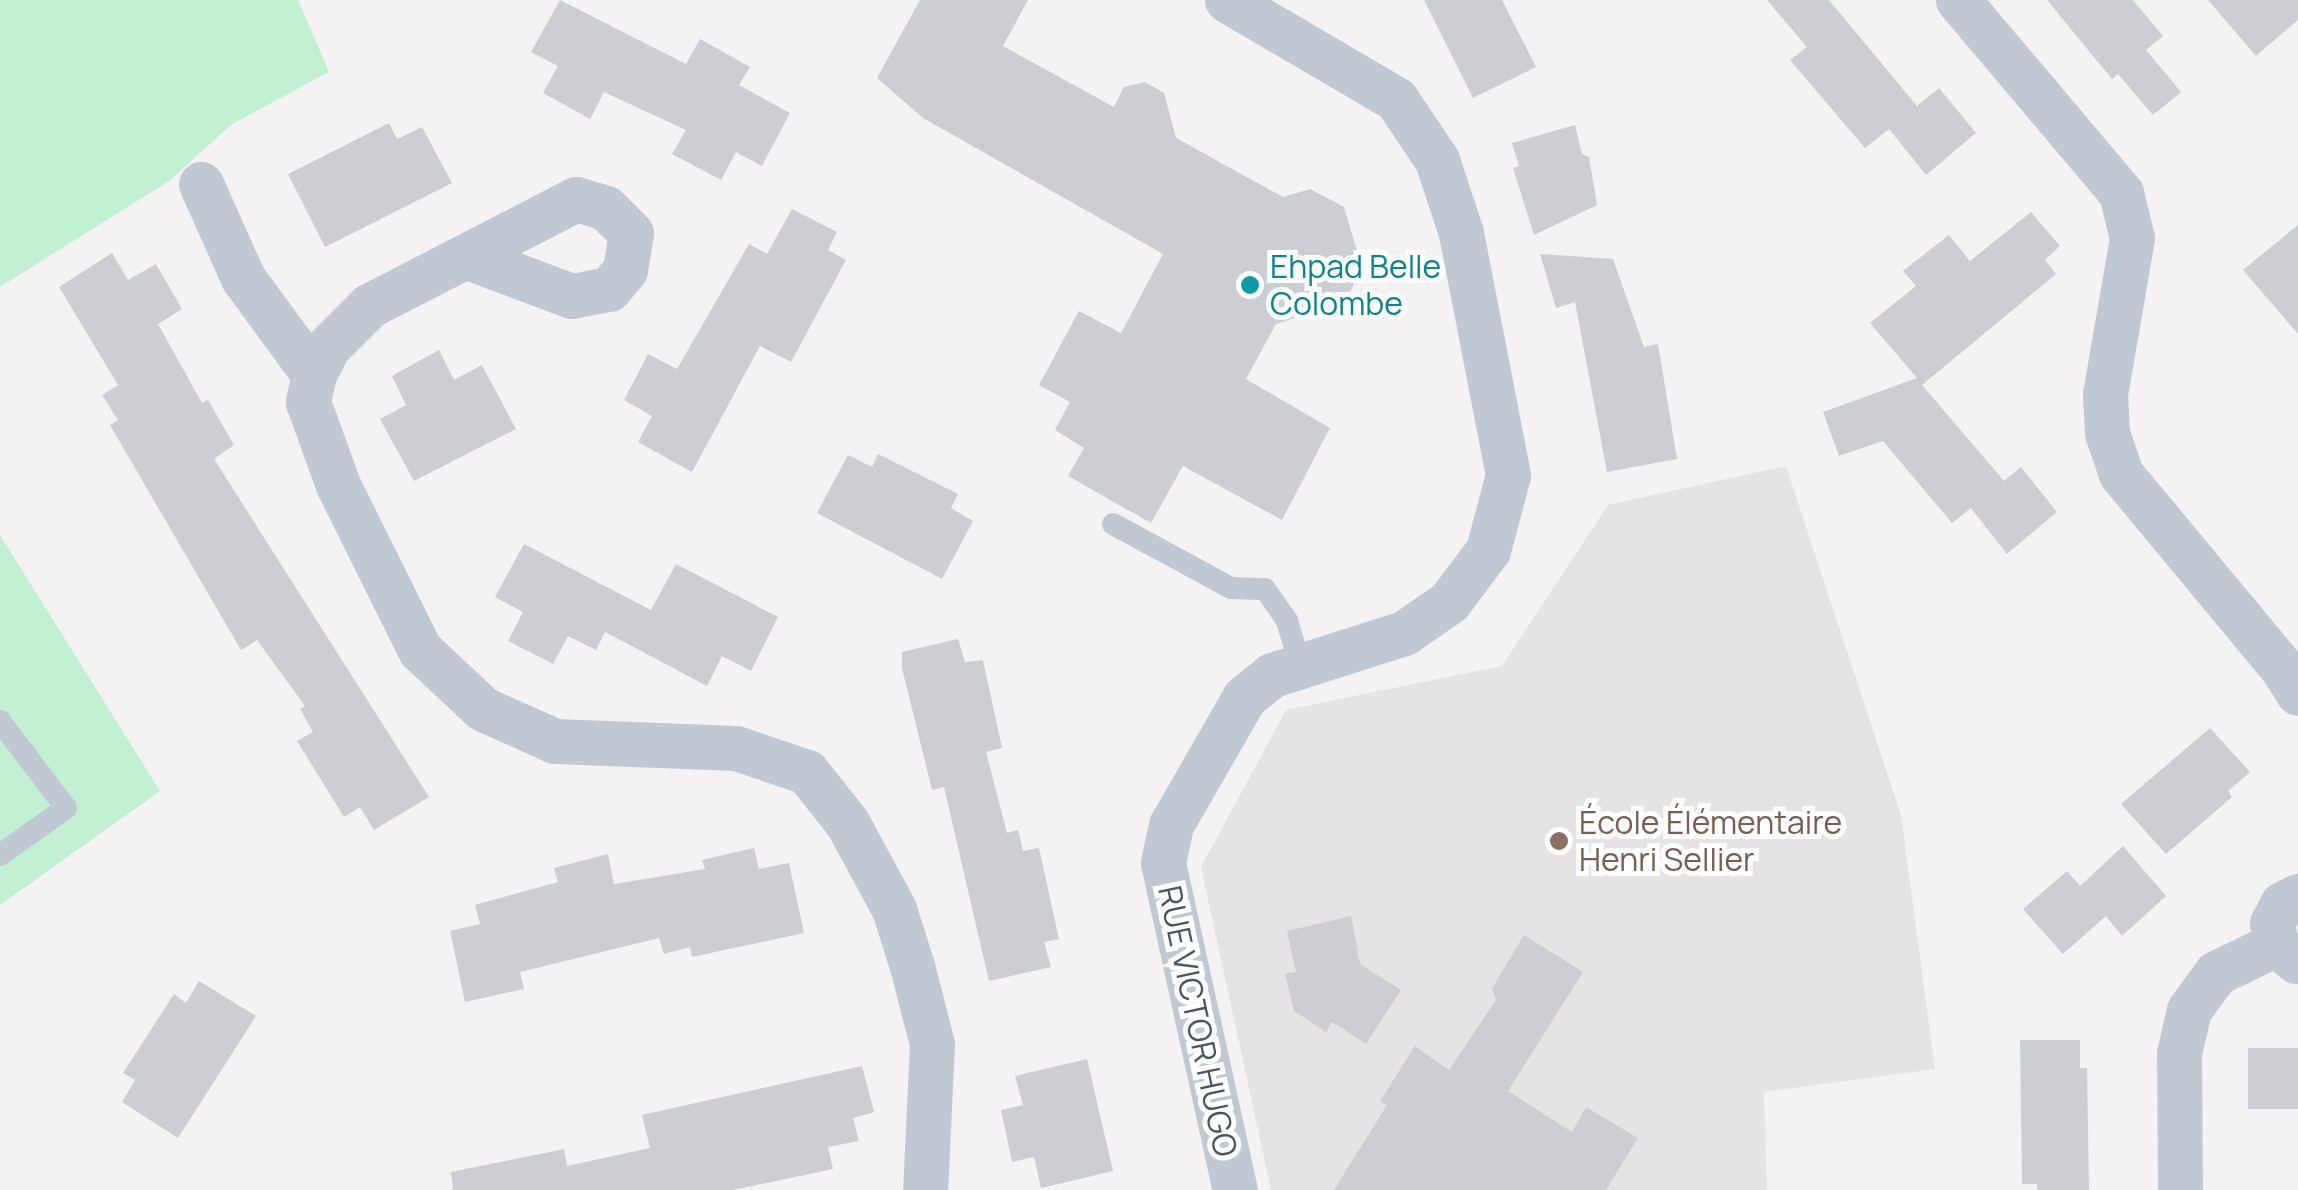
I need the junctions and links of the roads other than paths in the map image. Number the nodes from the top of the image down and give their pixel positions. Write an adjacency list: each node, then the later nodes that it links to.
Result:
1 (1227, 0): 7 (street, RUE VICTOR HUGO)
2 (1958, 0): 8 (street)
3 (201, 184): 5 (street)
4 (467, 257): 5 (street)
5 (314, 375): 13 (street)
6 (1113, 524): 7 (lane)
7 (1300, 667): 14 (street, RUE VICTOR HUGO)
8 (2298, 693)
9 (0, 722): 10 (lane)
10 (0, 855)
11 (2298, 896): 12 (street)
12 (2287, 953): 15 (street)
13 (925, 1190)
14 (1236, 1190)
15 (2180, 1190)

